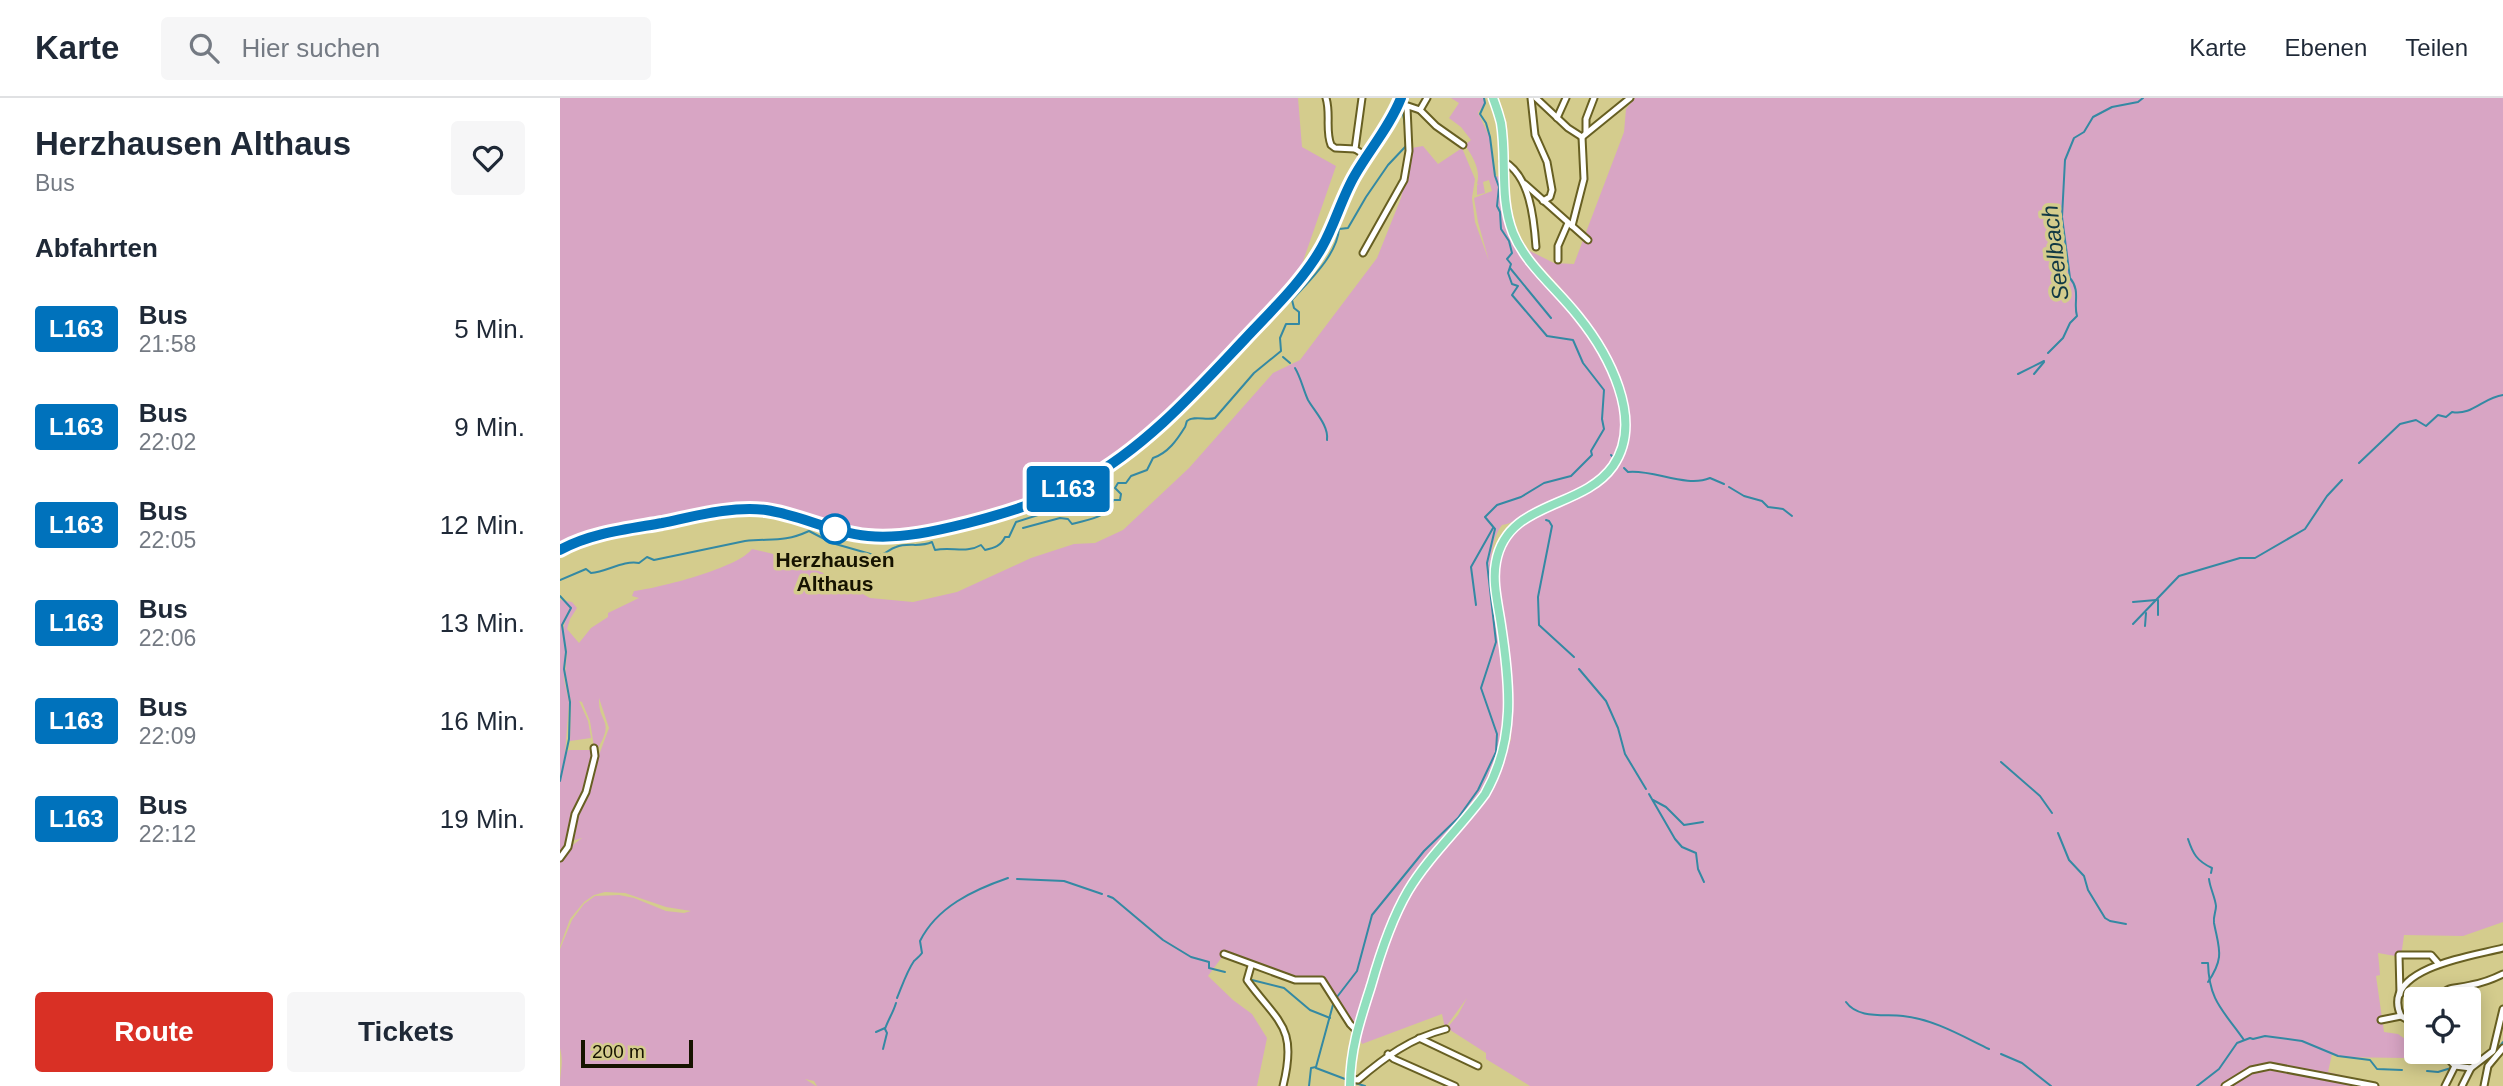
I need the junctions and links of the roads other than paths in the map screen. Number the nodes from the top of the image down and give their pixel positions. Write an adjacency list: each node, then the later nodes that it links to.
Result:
1 (1326, 98): 14 (street)
2 (1362, 98): 14 (street)
3 (1427, 98): 10 (street)
4 (1493, 98): 16 (main road)
5 (1534, 98): 11 (street); 18 (street)
6 (1566, 98): 11 (street)
7 (1594, 98): 12 (street)
8 (1630, 98): 12 (street)
9 (1403, 104): 10 (street); 15 (main road); 22 (street)
10 (1420, 110): 13 (street)
11 (1557, 117): 12 (street)
12 (1584, 135): 19 (street)
13 (1463, 145)
14 (1355, 149): 15 (street)
15 (1366, 156): 24 (main road)
16 (1503, 161): 17 (street); 39 (main road)
17 (1525, 184): 18 (street); 21 (street)
18 (1543, 201): 19 (street)
19 (1570, 225): 20 (street); 23 (street)
20 (1588, 240)
21 (1536, 247)
22 (1363, 253)
23 (1558, 260)
24 (560, 550)
25 (594, 748): 26 (street)
26 (560, 858)
27 (2503, 948): 29 (street)
28 (1224, 954): 30 (street)
29 (2438, 963): 33 (street); 33 (street)
30 (1251, 966): 39 (street); 49 (street)
31 (2503, 974): 32 (street)
32 (2452, 987)
33 (2400, 994): 35 (street)
34 (2503, 1009): 42 (street)
35 (2401, 1016): 36 (street); 37 (street)
36 (2404, 1017)
37 (2381, 1020)
38 (1446, 1029): 40 (street)
39 (1356, 1030): 48 (main road)
40 (1419, 1038): 43 (street); 45 (street)
41 (2503, 1048): 42 (street)
42 (2495, 1052): 44 (street); 47 (street); 55 (street)
43 (1388, 1054): 48 (street); 50 (street)
44 (2503, 1059)
45 (1478, 1066)
46 (2455, 1066): 47 (street); 53 (street)
47 (2471, 1068): 54 (street)
48 (1350, 1082)
49 (1283, 1086)
50 (1455, 1086)
51 (2225, 1086): 52 (street)
52 (2375, 1086)
53 (2445, 1086)
54 (2462, 1086)
55 (2484, 1086)

